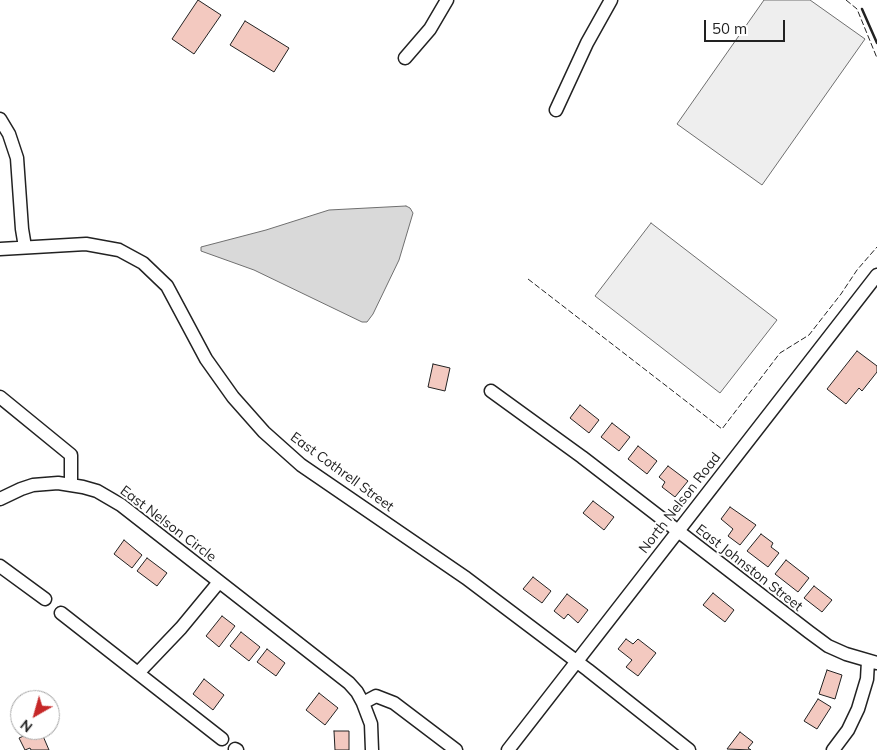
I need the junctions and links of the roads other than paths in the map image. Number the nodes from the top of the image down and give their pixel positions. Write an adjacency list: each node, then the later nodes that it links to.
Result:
1 (447, 0): 3 (street)
2 (612, 0): 4 (street)
3 (405, 58)
4 (556, 110)
5 (0, 120): 6 (street)
6 (25, 247): 7 (street, East Cothrell Street); 18 (street, East Cothrell Street)
7 (0, 248)
8 (877, 275): 13 (street, North Nelson Road)
9 (491, 391): 13 (street, East Johnston Street)
10 (0, 397): 11 (street)
11 (71, 484): 12 (street, East Nelson Circle); 15 (street, East Nelson Circle)
12 (0, 499)
13 (677, 531): 18 (street, North Nelson Road); 19 (street, East Johnston Street)
14 (0, 566): 16 (street)
15 (219, 582): 20 (street, East Nelson Circle); 21 (street, East Nelson Circle)
16 (45, 599)
17 (61, 613): 20 (street)
18 (576, 662): 25 (street, North Nelson Road); 26 (street, East Cothrell Street)
19 (873, 662): 27 (street)
20 (138, 672): 22 (street)
21 (363, 703): 23 (street, East Nelson Circle); 24 (street)
22 (222, 739)
23 (372, 750)
24 (456, 750)
25 (508, 750)
26 (689, 750)
27 (833, 750)

